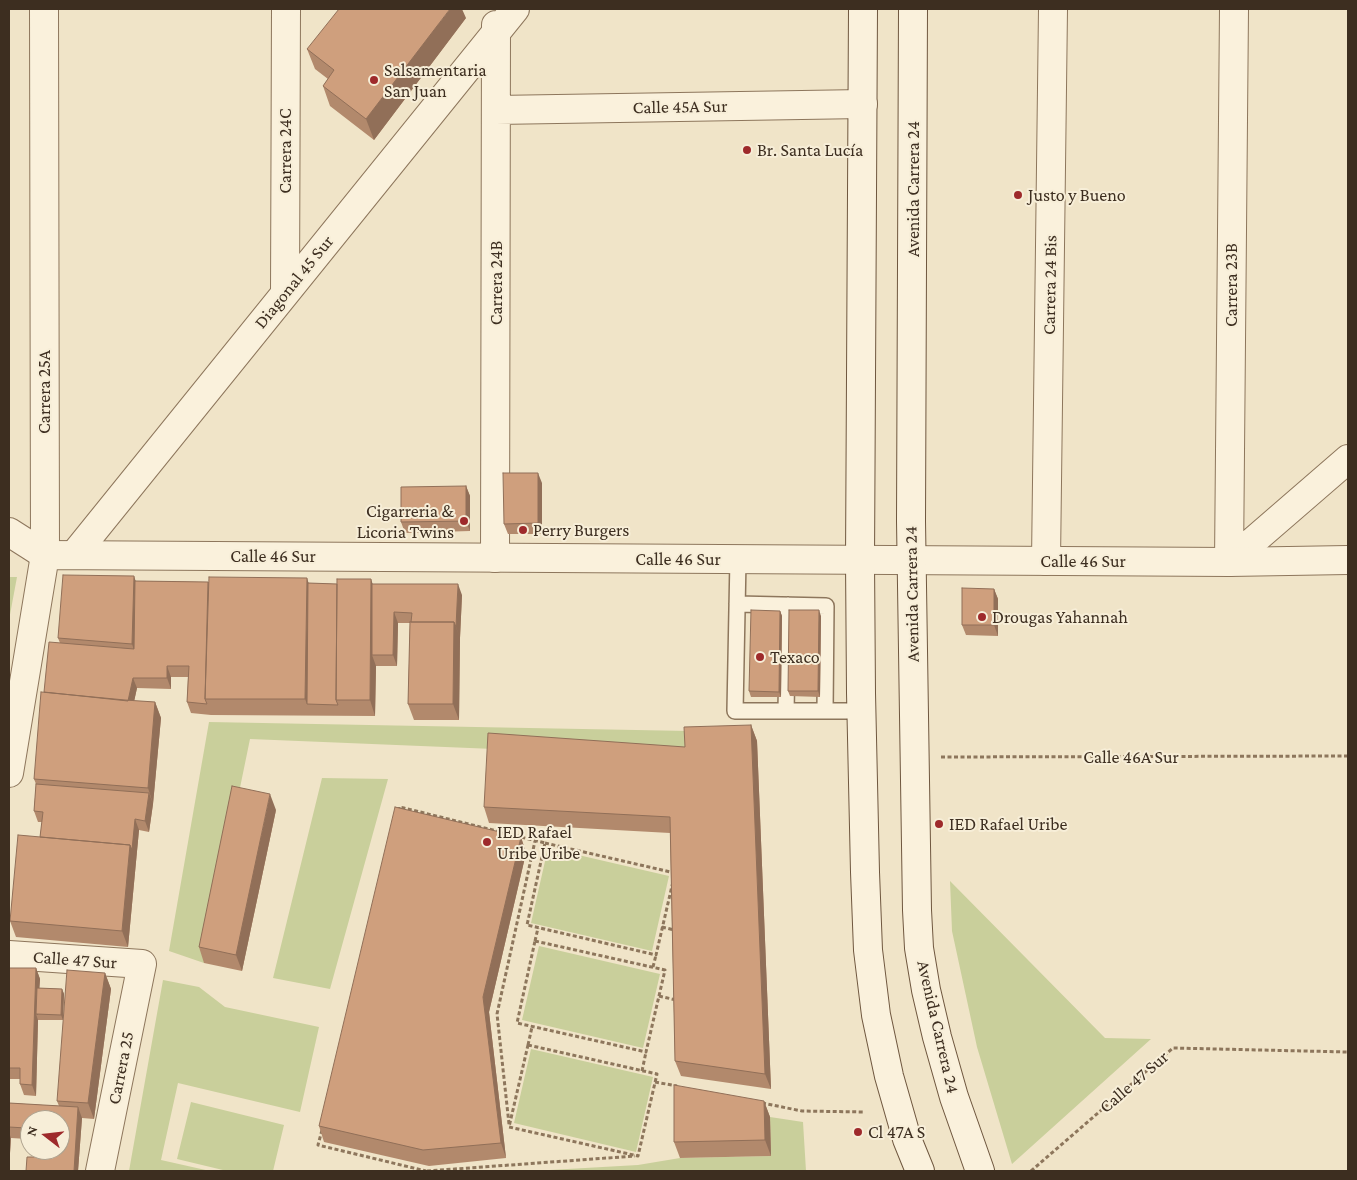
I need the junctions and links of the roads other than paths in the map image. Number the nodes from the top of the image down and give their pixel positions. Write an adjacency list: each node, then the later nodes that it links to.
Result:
1 (44, 9): 15 (street, Carrera 25A)
2 (286, 9): 11 (street, Carrera 24C)
3 (515, 9): 8 (street, Diagonal 45 Sur)
4 (863, 9): 9 (street)
5 (914, 9): 20 (street, Avenida Carrera 24)
6 (1053, 9): 22 (street, Carrera 24 Bis)
7 (1234, 9): 23 (street, Carrera 23B)
8 (496, 20): 10 (street, Carrera 24B); 11 (street, Diagonal 45 Sur)
9 (863, 104): 10 (street, Calle 45A Sur); 19 (street)
10 (496, 110): 17 (street, Carrera 24B)
11 (285, 293): 16 (street, Diagonal 45 Sur)
12 (1348, 459): 23 (street)
13 (9, 532): 15 (street)
14 (9, 552): 15 (street, Calle 46 Sur)
15 (45, 555): 16 (street, Calle 46 Sur); 29 (street, Carrera 25A)
16 (74, 556): 17 (street, Calle 46 Sur)
17 (495, 558): 18 (street, Calle 46 Sur)
18 (738, 559): 19 (street, Calle 46 Sur); 24 (lane)
19 (860, 560): 20 (street, Calle 46 Sur); 28 (street)
20 (911, 560): 22 (street, Calle 46 Sur); 34 (street, Avenida Carrera 24)
21 (1348, 560): 23 (street, Calle 46 Sur)
22 (1046, 561): 23 (street, Calle 46 Sur)
23 (1229, 562)
24 (737, 604): 25 (lane); 26 (lane)
25 (788, 605): 26 (lane); 27 (lane)
26 (786, 711): 27 (lane)
27 (824, 711): 28 (lane)
28 (862, 711): 33 (street)
29 (10, 760)
30 (9, 955): 31 (street, Calle 47 Sur)
31 (142, 964): 32 (street, Carrera 25)
32 (100, 1171)
33 (920, 1171)
34 (980, 1171)

